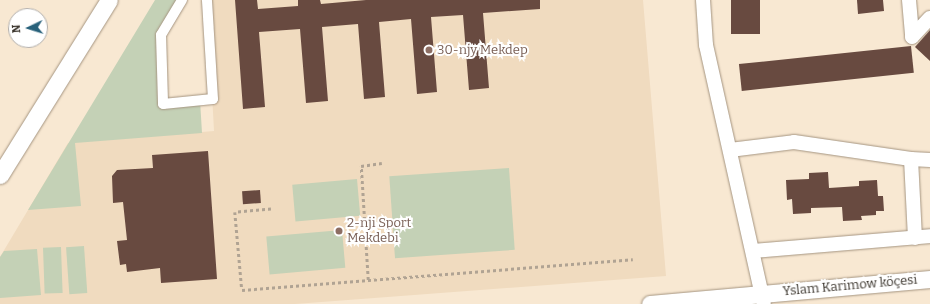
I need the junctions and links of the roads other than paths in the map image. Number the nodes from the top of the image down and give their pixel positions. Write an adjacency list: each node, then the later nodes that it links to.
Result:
1 (109, 0): 10 (street)
2 (182, 0): 3 (street)
3 (207, 0)
4 (703, 0): 7 (street)
5 (909, 0): 6 (street)
6 (930, 18)
7 (730, 150): 8 (street); 13 (street)
8 (911, 159): 9 (street); 12 (street)
9 (930, 160)
10 (0, 175)
11 (930, 236): 12 (street)
12 (916, 238): 13 (street)
13 (753, 251): 15 (street)
14 (930, 279): 15 (street, Yslam Karimow köçesi)
15 (764, 299): 16 (street, Yslam Karimow köçesi)
16 (650, 304)

